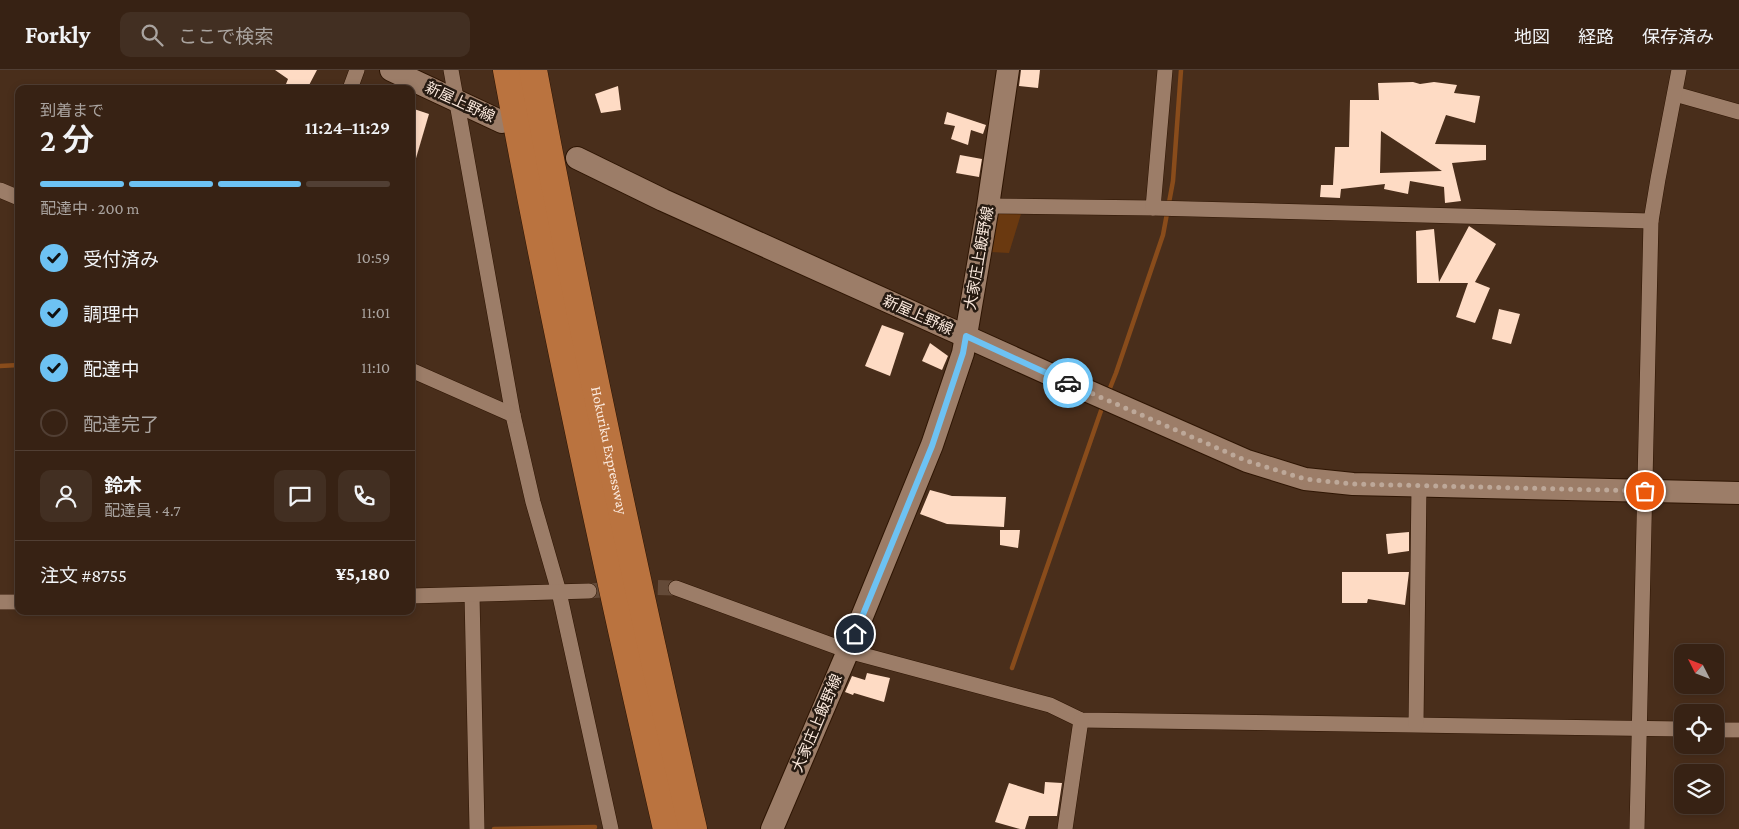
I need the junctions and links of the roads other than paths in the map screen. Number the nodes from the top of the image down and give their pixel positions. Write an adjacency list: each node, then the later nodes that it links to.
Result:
1 (357, 70): 9 (street)
2 (391, 70): 11 (main road, 新屋上野線)
3 (451, 70): 11 (street)
4 (506, 70): 42 (highway, Hokuriku Expressway)
5 (533, 70): 43 (highway, Hokuriku Expressway)
6 (1008, 70): 17 (main road, 大家庄上飯野線)
7 (1165, 70): 18 (street)
8 (1680, 70): 10 (street)
9 (351, 85)
10 (1675, 94): 12 (street); 19 (street)
11 (457, 100): 13 (main road, 新屋上野線); 22 (street)
12 (1739, 112)
13 (502, 122)
14 (578, 158): 20 (main road, 新屋上野線)
15 (0, 190): 16 (street)
16 (15, 196)
17 (988, 206): 18 (street); 20 (main road, 大家庄上飯野線)
18 (1153, 208): 19 (street)
19 (1652, 221): 24 (street)
20 (966, 336): 23 (main road, 新屋上野線); 33 (main road, 大家庄上飯野線)
21 (415, 372): 22 (street)
22 (513, 415): 28 (street)
23 (1419, 486): 24 (main road, 新屋上野線); 35 (street)
24 (1645, 491): 25 (main road, 新屋上野線); 36 (street)
25 (1739, 493)
26 (676, 588): 33 (street)
27 (589, 591): 28 (street)
28 (559, 592): 29 (street); 41 (street)
29 (472, 595): 30 (street); 40 (street)
30 (415, 596)
31 (0, 602): 32 (street)
32 (15, 602)
33 (848, 652): 34 (street); 44 (main road, 大家庄上飯野線)
34 (1081, 720): 35 (street); 45 (street)
35 (1416, 724): 36 (street)
36 (1640, 728): 37 (street); 46 (street)
37 (1674, 729)
38 (1724, 730): 39 (street)
39 (1739, 730)
40 (477, 829)
41 (611, 829)
42 (666, 829)
43 (693, 829)
44 (772, 829)
45 (1064, 829)
46 (1637, 829)

